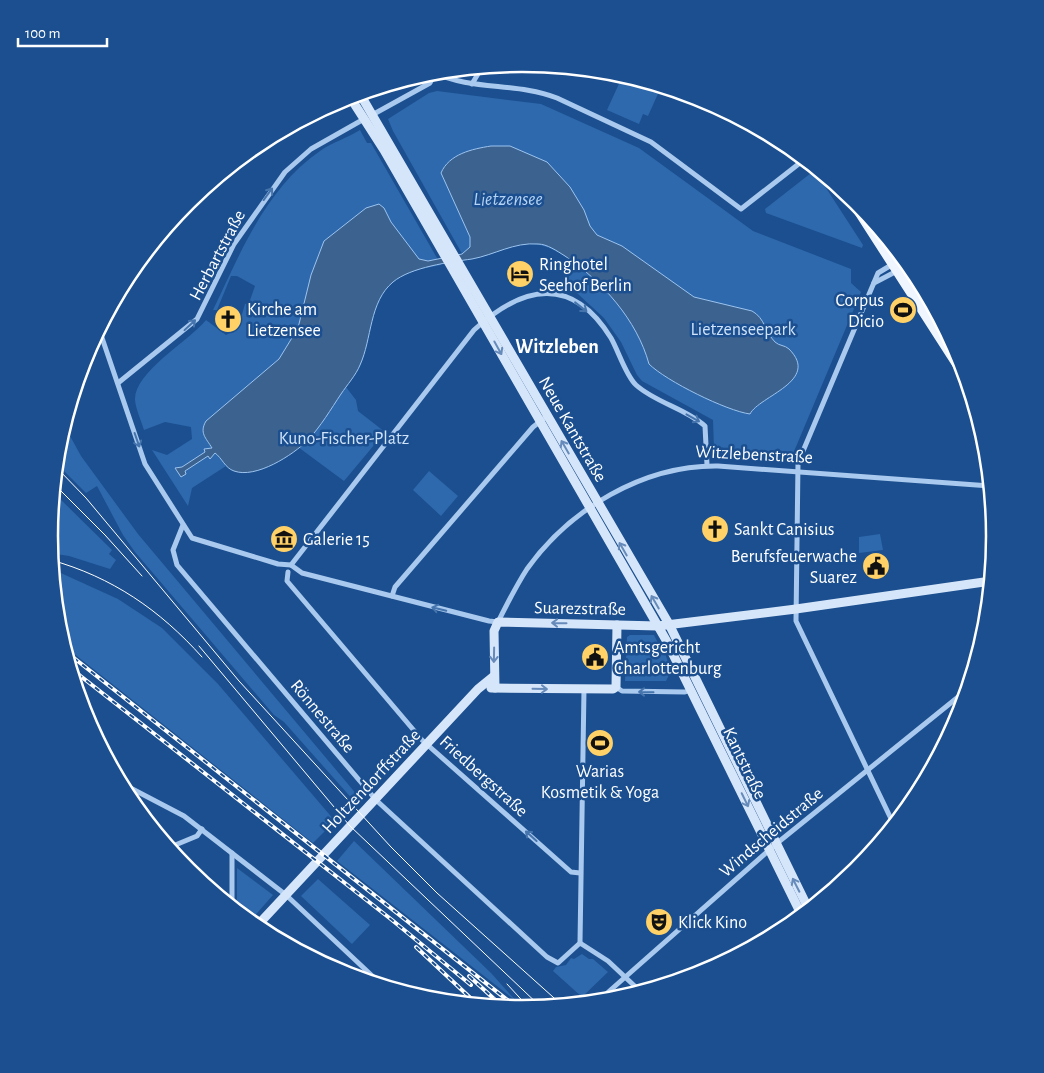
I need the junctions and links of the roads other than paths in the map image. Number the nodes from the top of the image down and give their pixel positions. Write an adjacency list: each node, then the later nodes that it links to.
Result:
1 (478, 74): 4 (street)
2 (450, 78): 4 (street)
3 (431, 81): 7 (street, Herbartstraße)
4 (472, 84): 9 (street)
5 (364, 100): 7 (main road, Neue Kantstraße)
6 (354, 103): 8 (main road, Neue Kantstraße)
7 (372, 115): 8 (street, Herbartstraße); 11 (main road, Neue Kantstraße)
8 (363, 119): 11 (main road, Neue Kantstraße); 16 (street, Herbartstraße, one-way to 8)
9 (799, 164)
10 (870, 229): 12 (main road)
11 (444, 246): 13 (main road, Neue Kantstraße)
12 (895, 268): 15 (main road); 19 (street)
13 (486, 319): 17 (main road, Neue Kantstraße); 18 (street, one-way to 18); 23 (street)
14 (102, 338): 16 (street)
15 (946, 346)
16 (118, 383): 22 (street, one-way to 22)
17 (544, 419): 21 (main road, Neue Kantstraße); 26 (street)
18 (707, 466): 19 (street, Witzlebenstraße); 21 (street, Witzlebenstraße)
19 (797, 471): 20 (street, Witzlebenstraße); 27 (street)
20 (984, 486)
21 (593, 505): 28 (street, Witzlebenstraße); 29 (main road, Neue Kantstraße, one-way to 21); 31 (main road, Neue Kantstraße)
22 (184, 526): 23 (street, Suarezstraße); 42 (street, Rönnestraße)
23 (291, 565): 26 (street, Suarezstraße)
24 (288, 572): 39 (street, Friedbergstraße)
25 (985, 582): 27 (main road, Suarezstraße)
26 (392, 596): 28 (street, Suarezstraße, one-way to 26)
27 (796, 609): 29 (main road, Suarezstraße); 40 (street)
28 (498, 622): 30 (main road, Suarezstraße, one-way to 28); 32 (main road, Witzlebenstraße, one-way to 32)
29 (669, 624): 31 (main road, Suarezstraße); 46 (main road, Kantstraße)
30 (617, 625): 31 (main road, Suarezstraße); 34 (main road)
31 (658, 626): 37 (main road, Kantstraße)
32 (494, 676): 33 (main road, Witzlebenstraße); 35 (main road, Holtzendorffstraße)
33 (495, 688): 35 (main road); 36 (main road, one-way to 36)
34 (615, 688): 36 (main road); 37 (street, one-way to 34)
35 (478, 689): 39 (main road, Holtzendorffstraße)
36 (584, 689): 48 (street)
37 (691, 690): 46 (main road, Kantstraße, one-way to 46)
38 (958, 697): 40 (street, Windscheidstraße)
39 (428, 744): 42 (main road, Holtzendorffstraße); 48 (street, Friedbergstraße, one-way to 39)
40 (867, 770): 43 (street); 46 (street, Windscheidstraße)
41 (132, 789): 44 (street)
42 (376, 800): 49 (main road, Holtzendorffstraße); 54 (street, Rönnestraße)
43 (891, 819)
44 (202, 829): 45 (street); 47 (street)
45 (175, 845)
46 (773, 847): 51 (main road, Kantstraße, one-way to 46); 52 (main road, Kantstraße); 56 (street, Windscheidstraße)
47 (232, 853): 49 (street); 50 (street)
48 (580, 873): 54 (street)
49 (286, 895): 53 (main road, Holtzendorffstraße); 55 (street)
50 (232, 899)
51 (806, 904)
52 (799, 909)
53 (261, 921)
54 (580, 943): 56 (street)
55 (372, 976)
56 (625, 977): 57 (street); 58 (street, Windscheidstraße)
57 (635, 987)
58 (607, 993)

